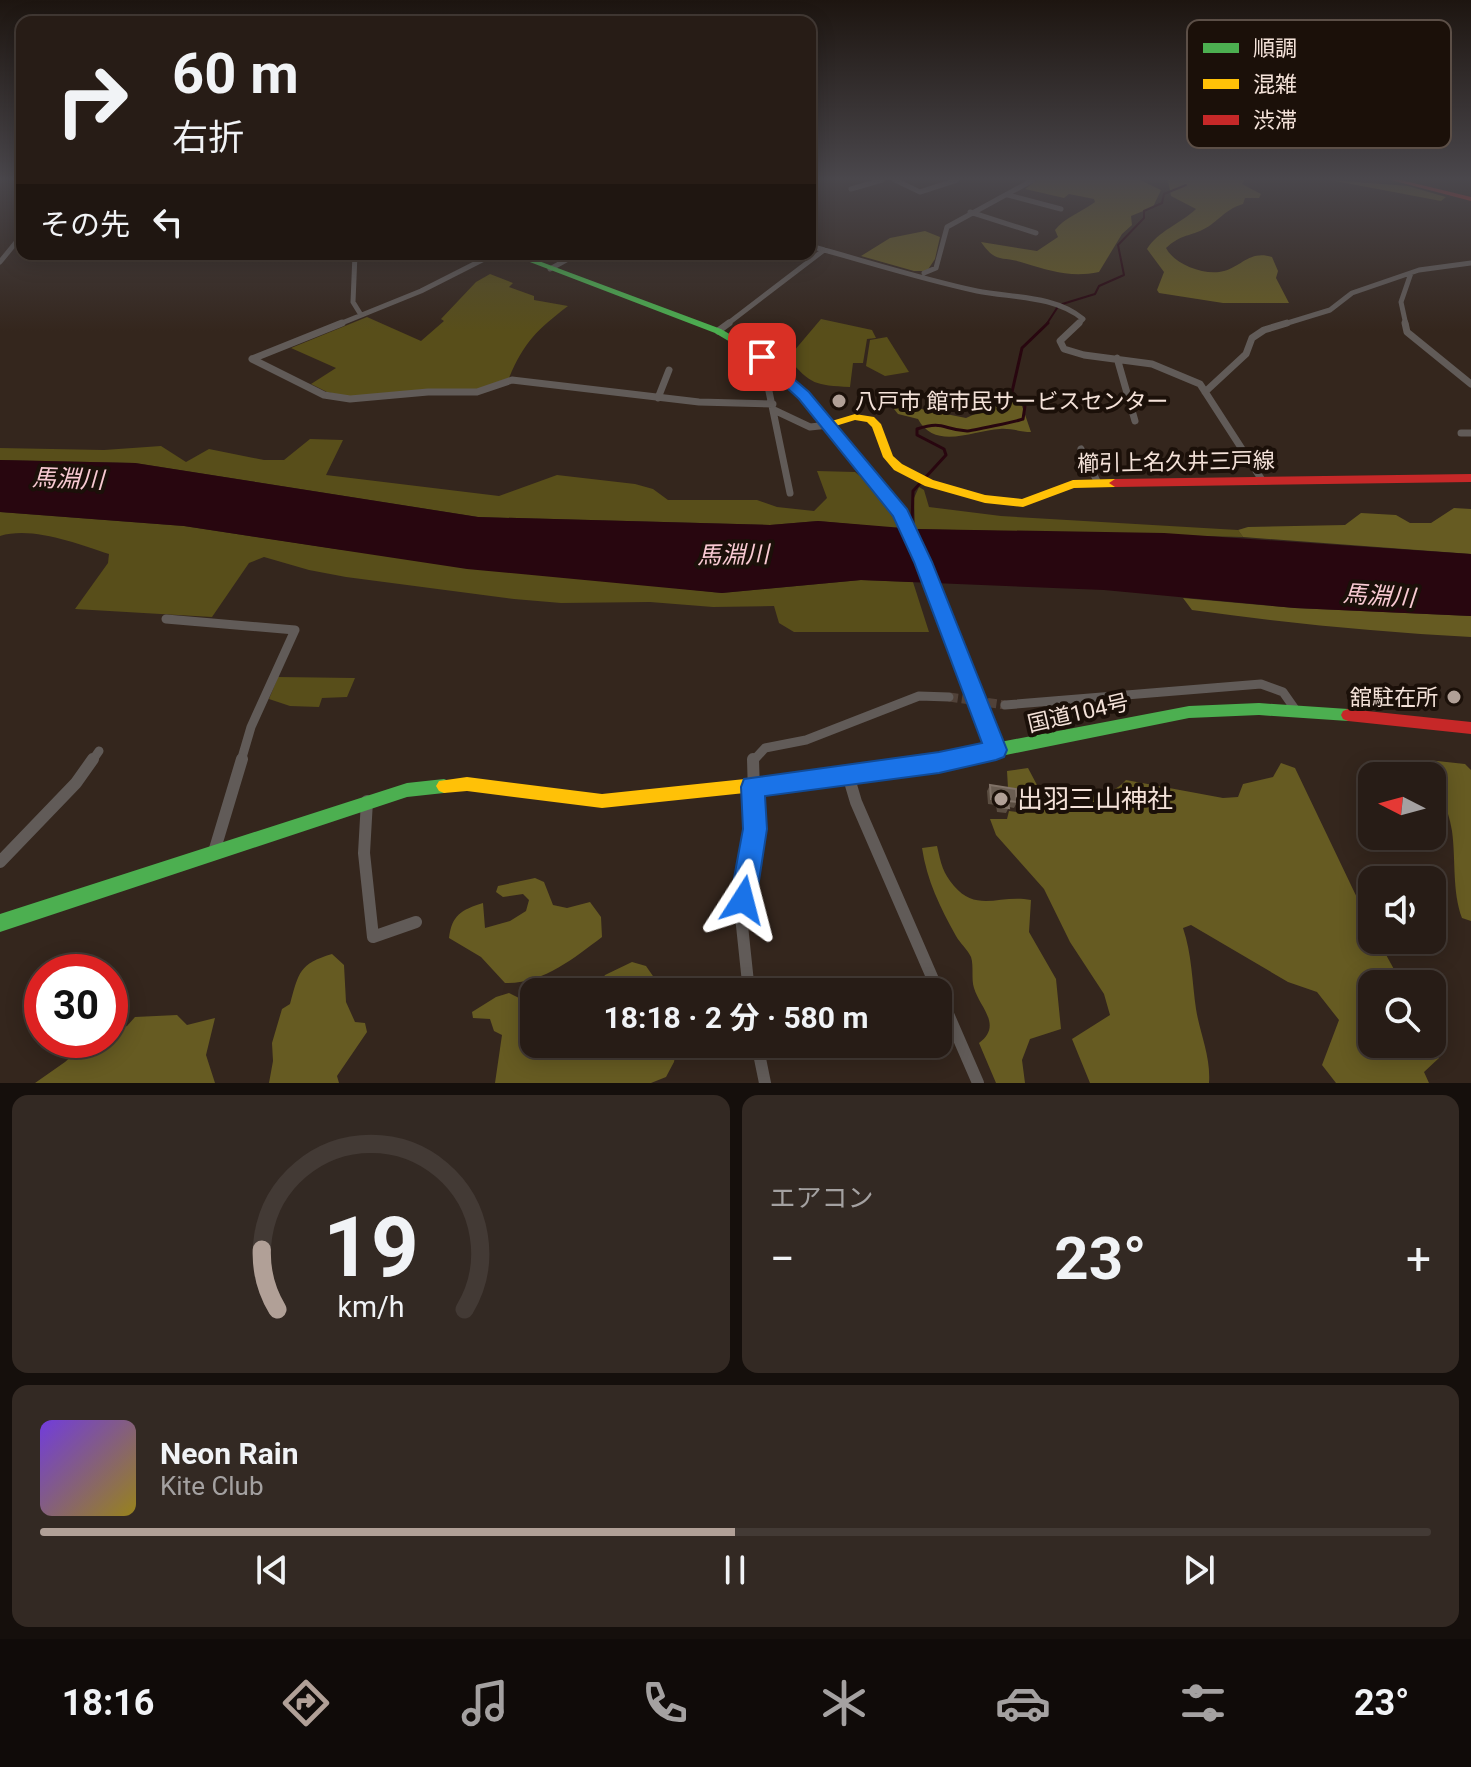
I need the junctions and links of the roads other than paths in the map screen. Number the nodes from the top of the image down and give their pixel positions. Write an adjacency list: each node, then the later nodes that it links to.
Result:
1 (944, 231): 16 (street)
2 (1028, 231): 3 (street)
3 (1036, 233)
4 (16, 242): 13 (street)
5 (816, 248): 6 (street)
6 (824, 250): 7 (street); 16 (street)
7 (816, 256)
8 (355, 260): 18 (street)
9 (482, 260): 18 (street)
10 (528, 260): 15 (main road)
11 (566, 260): 15 (street)
12 (811, 260): 19 (street)
13 (0, 262)
14 (1471, 263): 17 (street)
15 (550, 269): 19 (main road)
16 (911, 272): 20 (street)
17 (1411, 273): 23 (street); 24 (street)
18 (361, 315): 25 (street)
19 (718, 331): 21 (main road)
20 (1117, 358): 24 (street); 27 (street)
21 (771, 363): 26 (street); 28 (main road)
22 (669, 370): 25 (street)
23 (1471, 384)
24 (1205, 392): 33 (street)
25 (658, 398): 26 (street)
26 (774, 407): 28 (street); 35 (street)
27 (1135, 421)
28 (829, 425): 34 (main road, 櫛引上名久井三戸線); 41 (main road)
29 (1461, 433): 30 (street)
30 (1471, 433)
31 (1081, 449): 34 (street)
32 (1471, 478): 33 (main road, 櫛引上名久井三戸線)
33 (1262, 480): 34 (main road, 櫛引上名久井三戸線)
34 (1098, 483)
35 (790, 493)
36 (166, 619): 46 (street)
37 (949, 697): 44 (street)
38 (1005, 705): 39 (street)
39 (1297, 712): 40 (main road, 国道104号); 41 (main road, 国道104号)
40 (1471, 728)
41 (996, 750): 43 (main road, 国道104号)
42 (99, 751): 47 (street)
43 (848, 775): 44 (main road, 国道104号); 53 (street)
44 (752, 787): 45 (main road, 国道104号); 50 (street)
45 (367, 801): 46 (main road, 国道104号); 48 (street)
46 (214, 852): 49 (main road, 国道104号)
47 (0, 862)
48 (416, 922)
49 (0, 923)
50 (748, 978)
51 (760, 1058): 52 (street)
52 (765, 1083)
53 (978, 1083)

